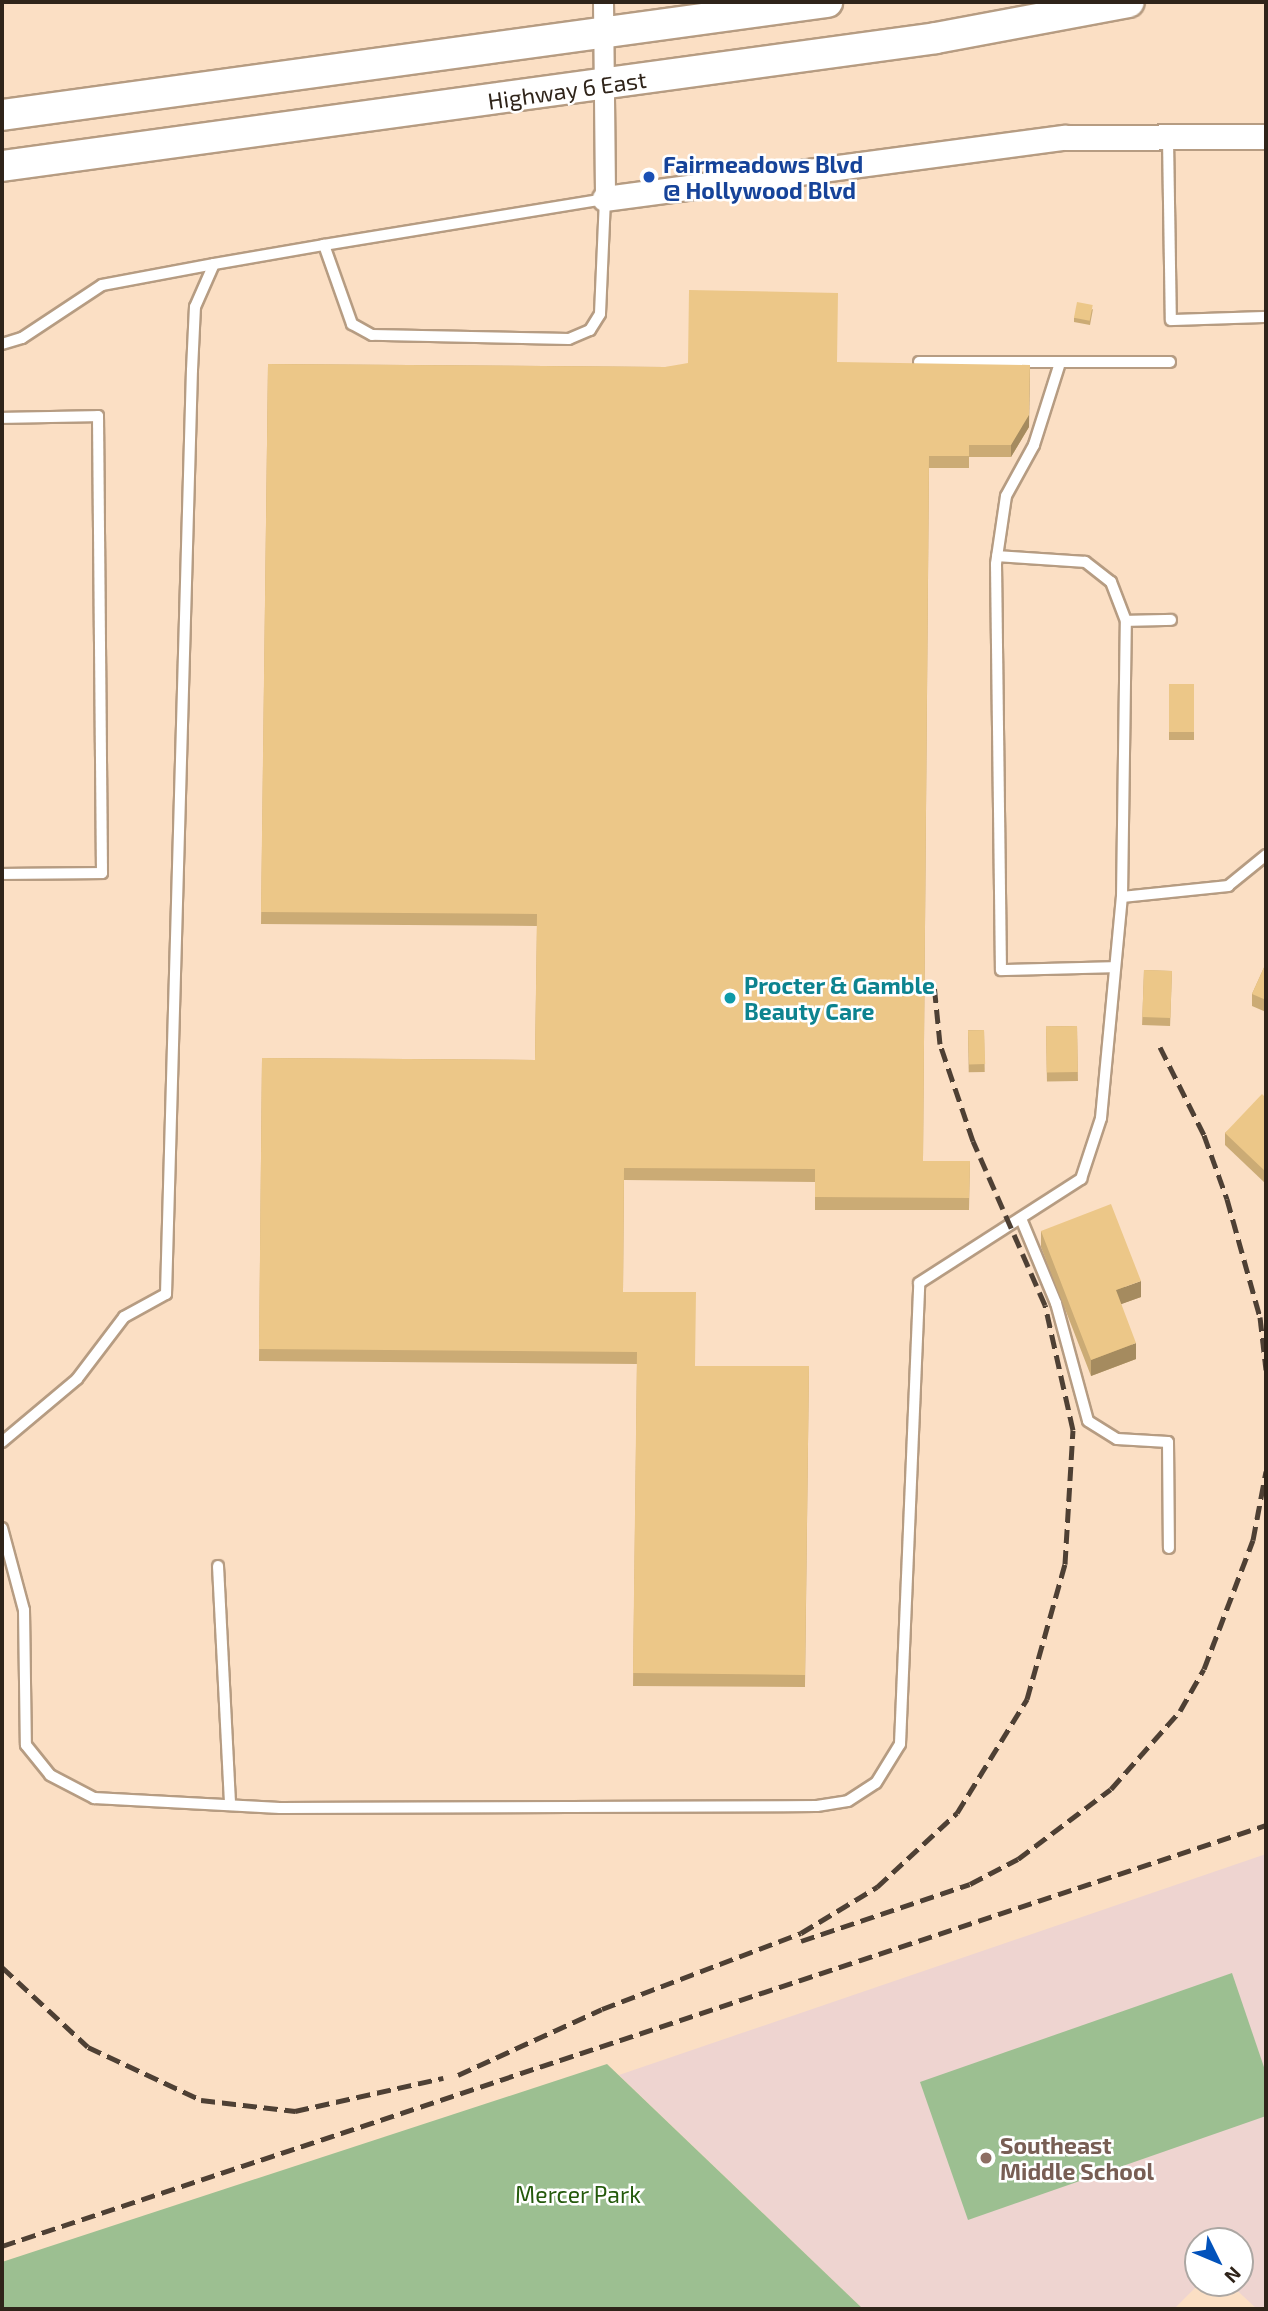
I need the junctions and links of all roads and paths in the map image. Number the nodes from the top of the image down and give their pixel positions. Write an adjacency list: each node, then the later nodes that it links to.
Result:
1 (603, 2): 4 (street)
2 (827, 2): 4 (main road)
3 (1129, 2): 5 (main road, Highway 6 East)
4 (604, 32): 5 (street); 6 (main road)
5 (605, 85): 9 (main road, Highway 6 East); 10 (street)
6 (2, 115)
7 (1168, 136): 8 (street); 10 (street); 13 (lane)
8 (1266, 137)
9 (2, 166)
10 (604, 199): 11 (lane); 11 (lane)
11 (324, 245): 12 (lane)
12 (214, 264): 14 (lane); 27 (lane)
13 (1266, 317)
14 (2, 344)
15 (919, 362): 17 (lane)
16 (1170, 362): 17 (lane)
17 (1059, 366): 19 (lane)
18 (2, 418): 23 (lane)
19 (997, 556): 21 (lane); 25 (lane)
20 (1171, 620): 21 (lane)
21 (1126, 621): 24 (lane)
22 (1266, 855): 24 (lane)
23 (2, 874)
24 (1122, 897): 25 (lane)
25 (1115, 967): 26 (lane)
26 (1023, 1221): 29 (lane); 31 (lane)
27 (2, 1442)
28 (2, 1528): 31 (lane)
29 (1169, 1548)
30 (219, 1566): 31 (lane)
31 (230, 1805)

